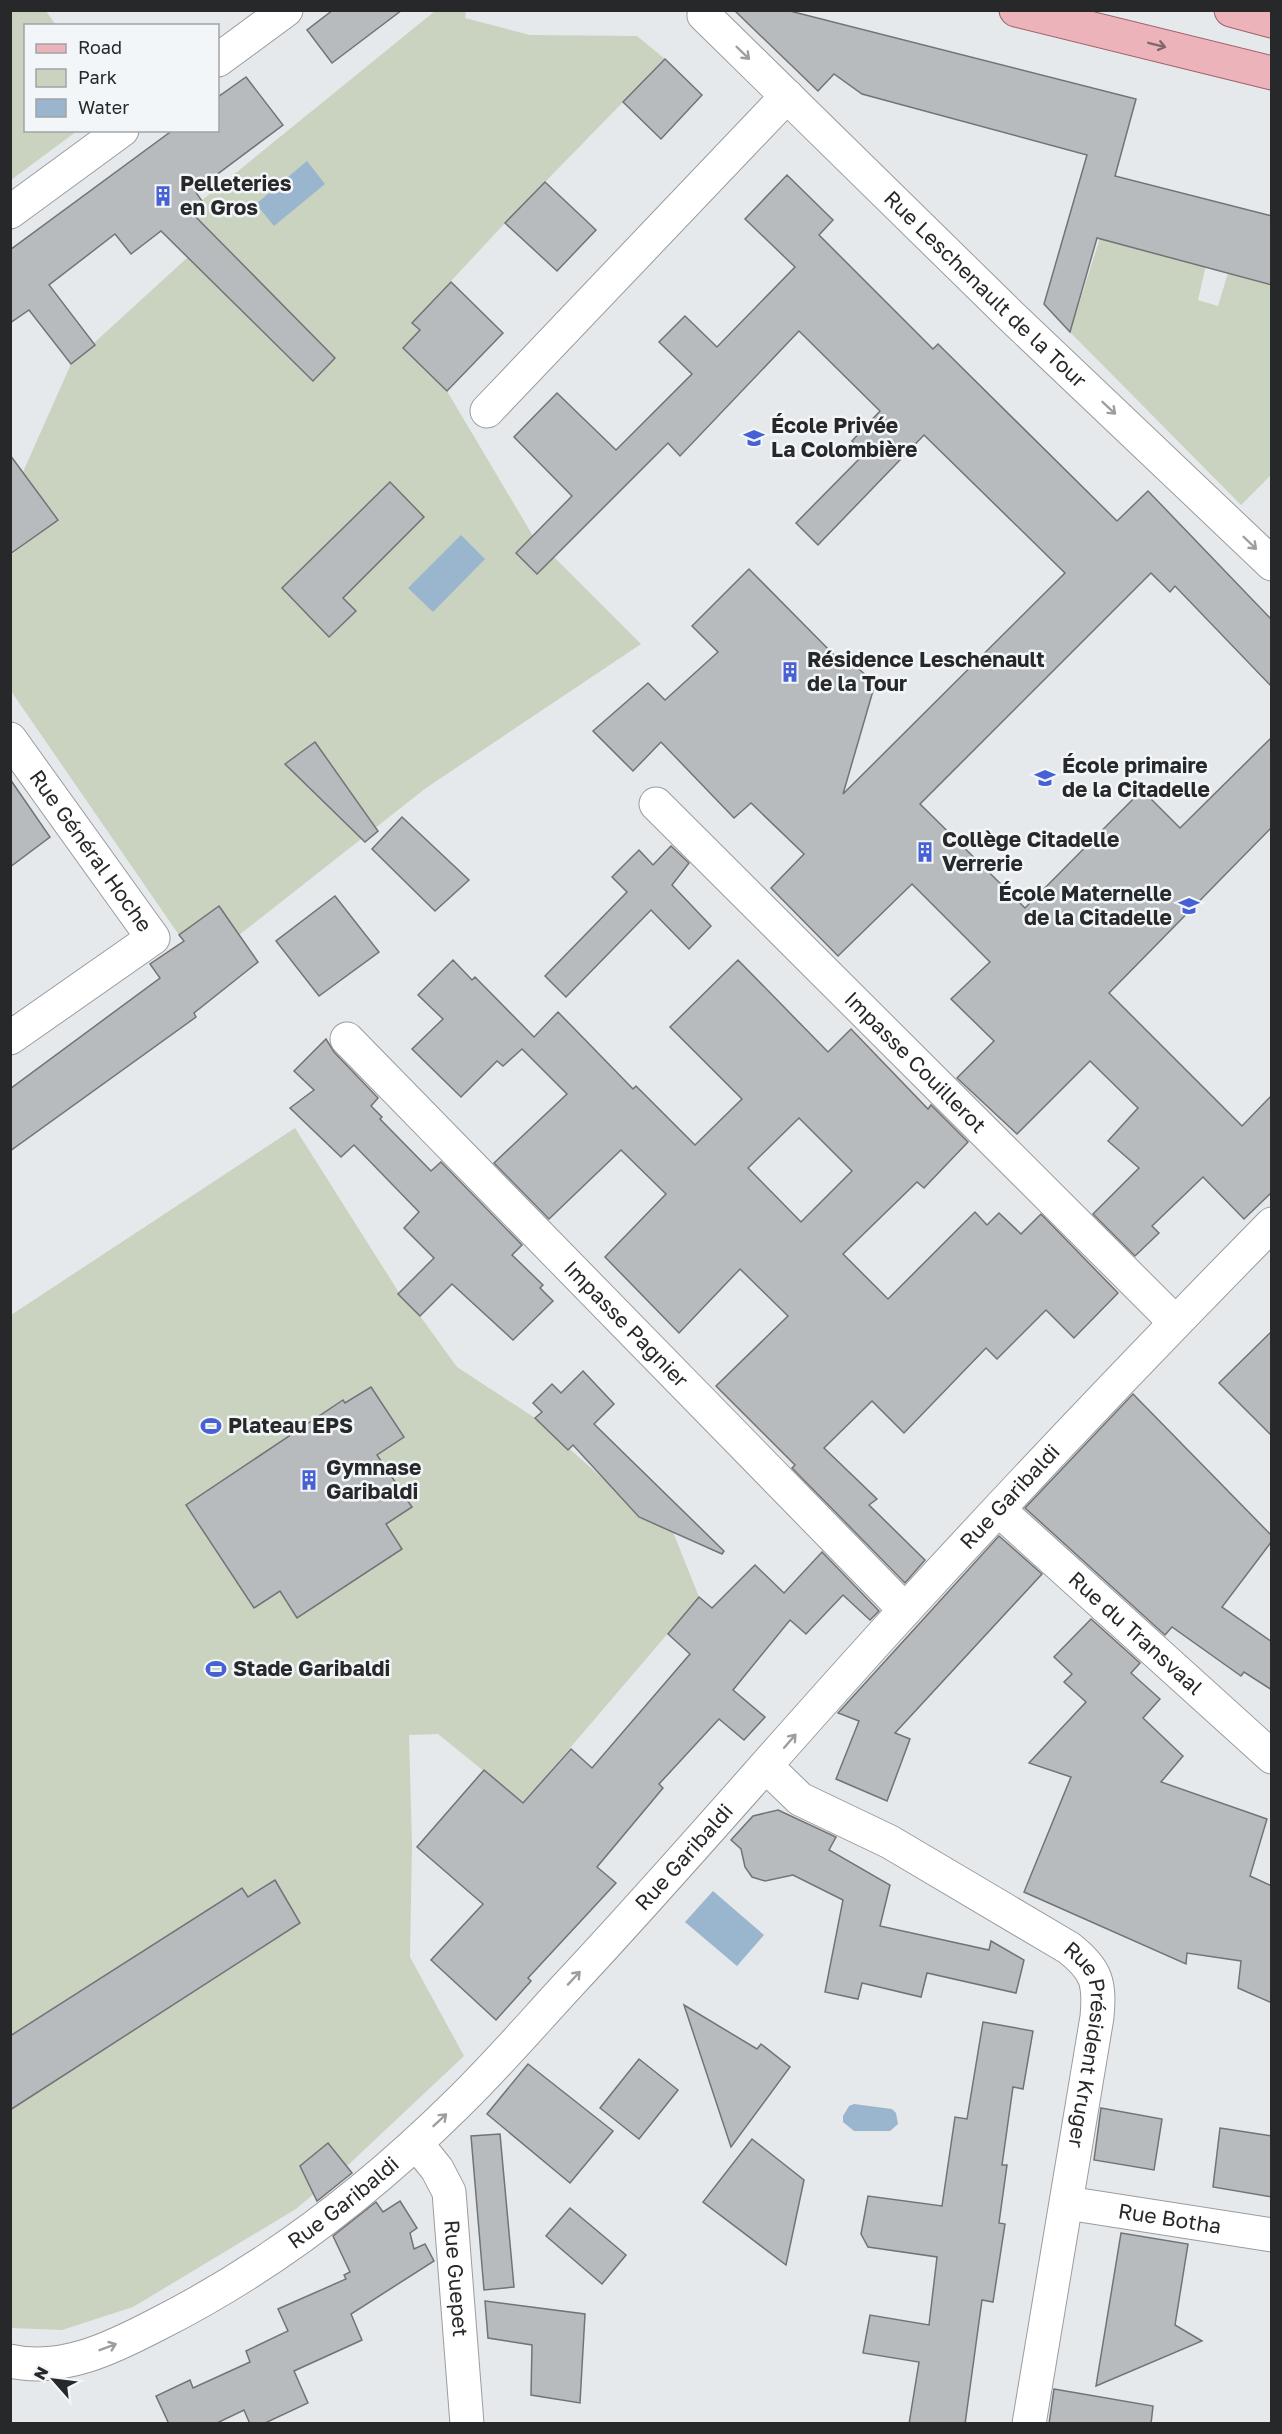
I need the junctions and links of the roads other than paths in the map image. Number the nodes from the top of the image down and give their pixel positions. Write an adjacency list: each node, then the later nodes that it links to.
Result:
1 (285, 10): 8 (street)
2 (705, 10): 10 (street, Rue Leschenault de la Tour, one-way to 10)
3 (1016, 10): 7 (main road)
4 (1052, 10): 7 (street)
5 (1231, 10): 6 (main road)
6 (1272, 21)
7 (1101, 31): 9 (main road, one-way to 9)
8 (219, 59)
9 (1272, 73)
10 (787, 96): 13 (street); 14 (street, Rue Leschenault de la Tour, one-way to 14)
11 (119, 132): 12 (street)
12 (10, 212)
13 (487, 411)
14 (1272, 564)
15 (10, 739): 17 (street, Rue Général Hoche)
16 (656, 804): 20 (street, Impasse Couillerot)
17 (10, 1038)
18 (347, 1039): 22 (street, Impasse Pagnier)
19 (1272, 1224): 20 (street, Rue Garibaldi)
20 (1175, 1322): 21 (street, Rue Garibaldi)
21 (999, 1510): 22 (street, Rue Garibaldi); 23 (street, Rue du Transvaal)
22 (905, 1610): 24 (street, Rue Garibaldi, one-way to 22)
23 (1272, 1757)
24 (767, 1767): 25 (street, Rue Garibaldi, one-way to 24); 26 (street, Rue Président Kruger)
25 (416, 2143): 28 (street, Rue Garibaldi, one-way to 25); 29 (street, Rue Guepet)
26 (1067, 2203): 27 (street, Rue Botha); 30 (street, Rue Président Kruger)
27 (1272, 2235)
28 (10, 2361)
29 (467, 2424)
30 (1029, 2424)

